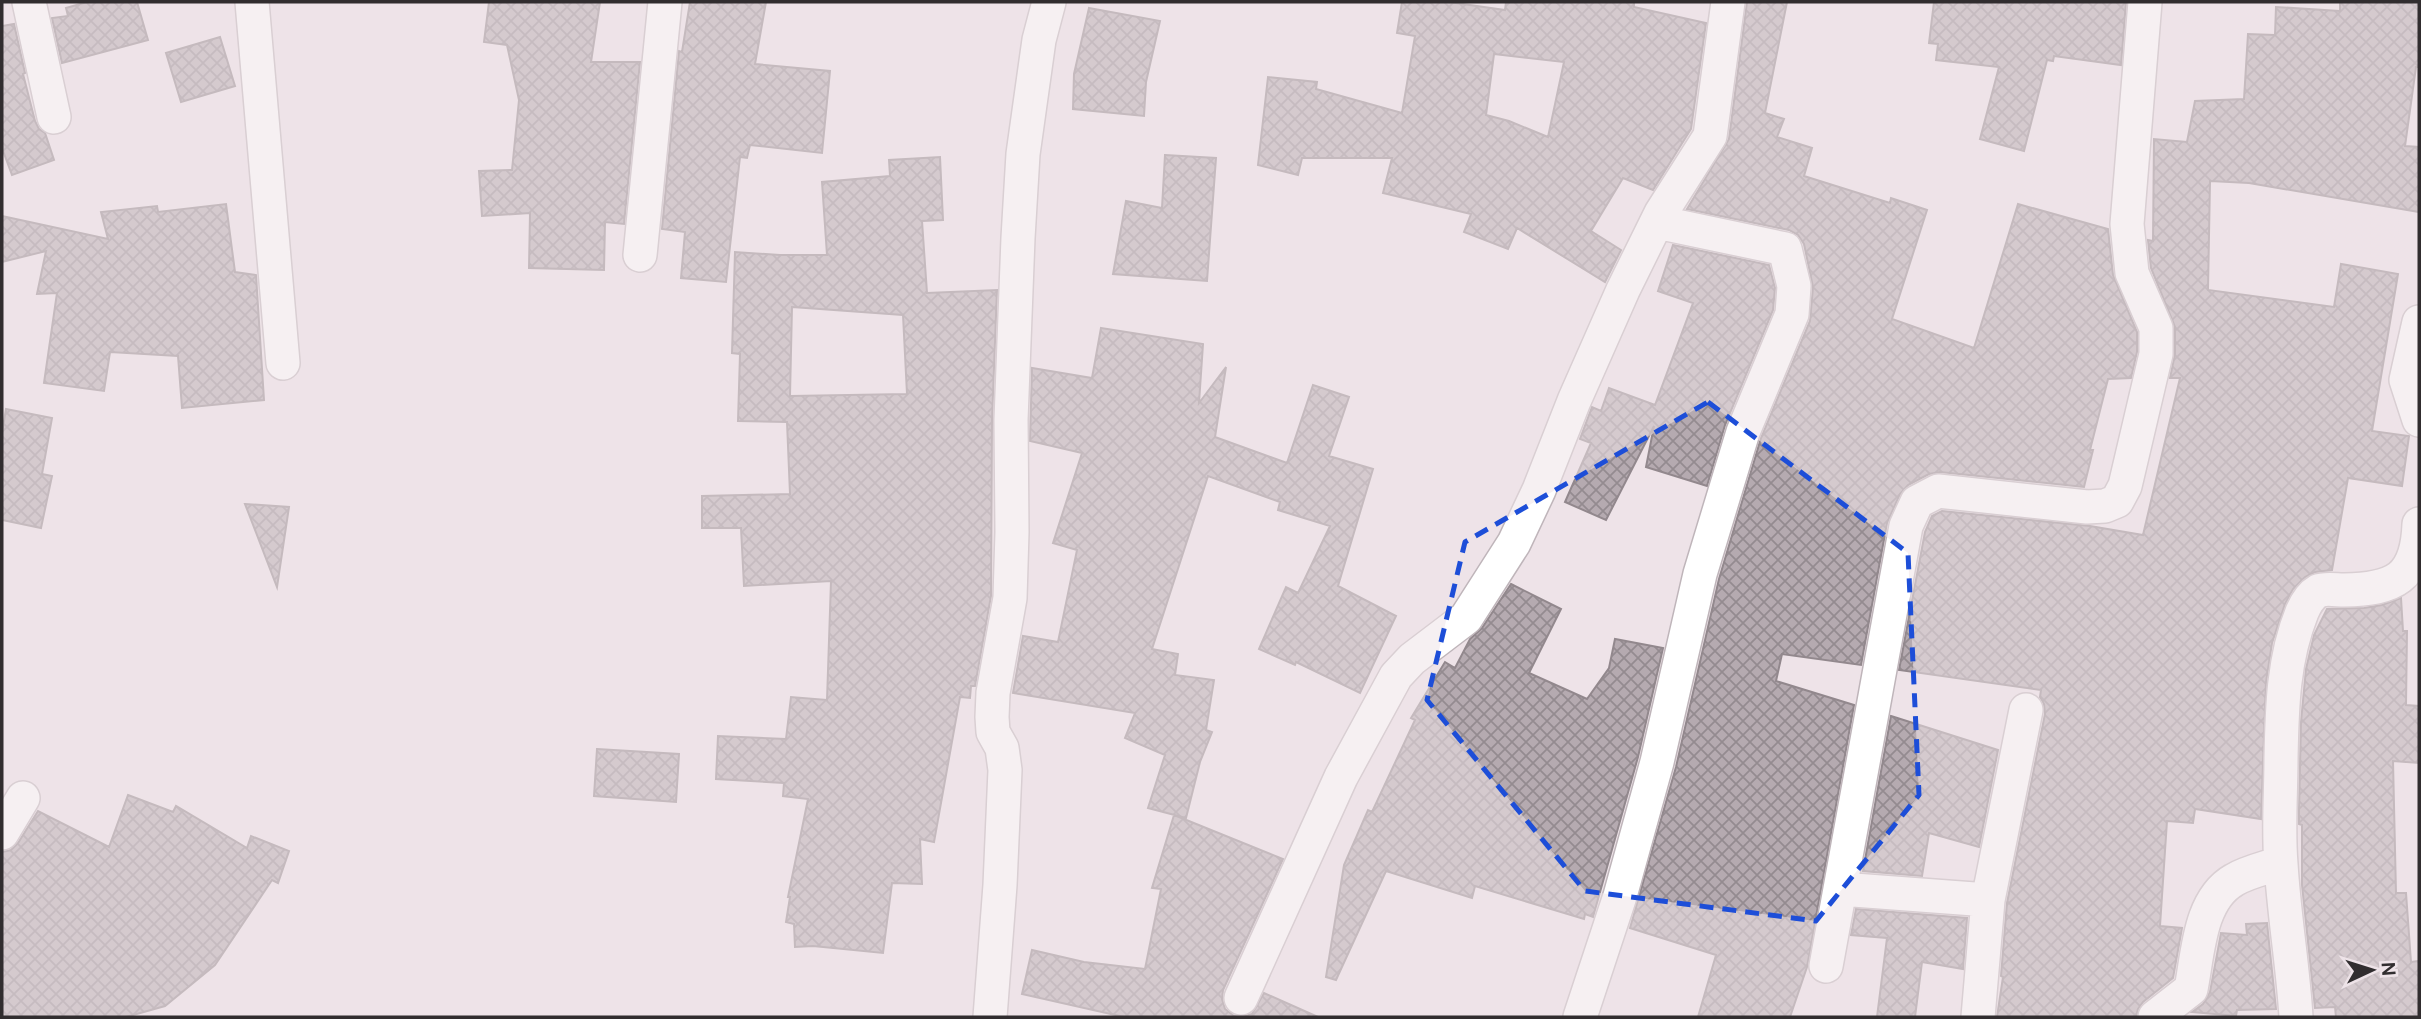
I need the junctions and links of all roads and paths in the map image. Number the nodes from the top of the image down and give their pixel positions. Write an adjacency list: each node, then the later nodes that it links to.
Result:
1 (29, 2): 7 (street)
2 (252, 2): 11 (street)
3 (665, 2): 9 (street)
4 (1049, 2): 22 (street)
5 (1728, 2): 8 (street)
6 (2145, 2): 18 (street)
7 (54, 117)
8 (1657, 222): 21 (street); 23 (street)
9 (640, 255)
10 (2419, 322): 12 (street)
11 (283, 363)
12 (2419, 420)
13 (2419, 524): 17 (street)
14 (2026, 710): 19 (street)
15 (23, 798): 16 (street)
16 (2, 833)
17 (2280, 863): 25 (street); 26 (street)
18 (1840, 889): 19 (street); 20 (street)
19 (1988, 900): 24 (street)
20 (1826, 967)
21 (1241, 998)
22 (990, 1017)
23 (1580, 1017)
24 (1978, 1017)
25 (2155, 1017)
26 (2296, 1017)

